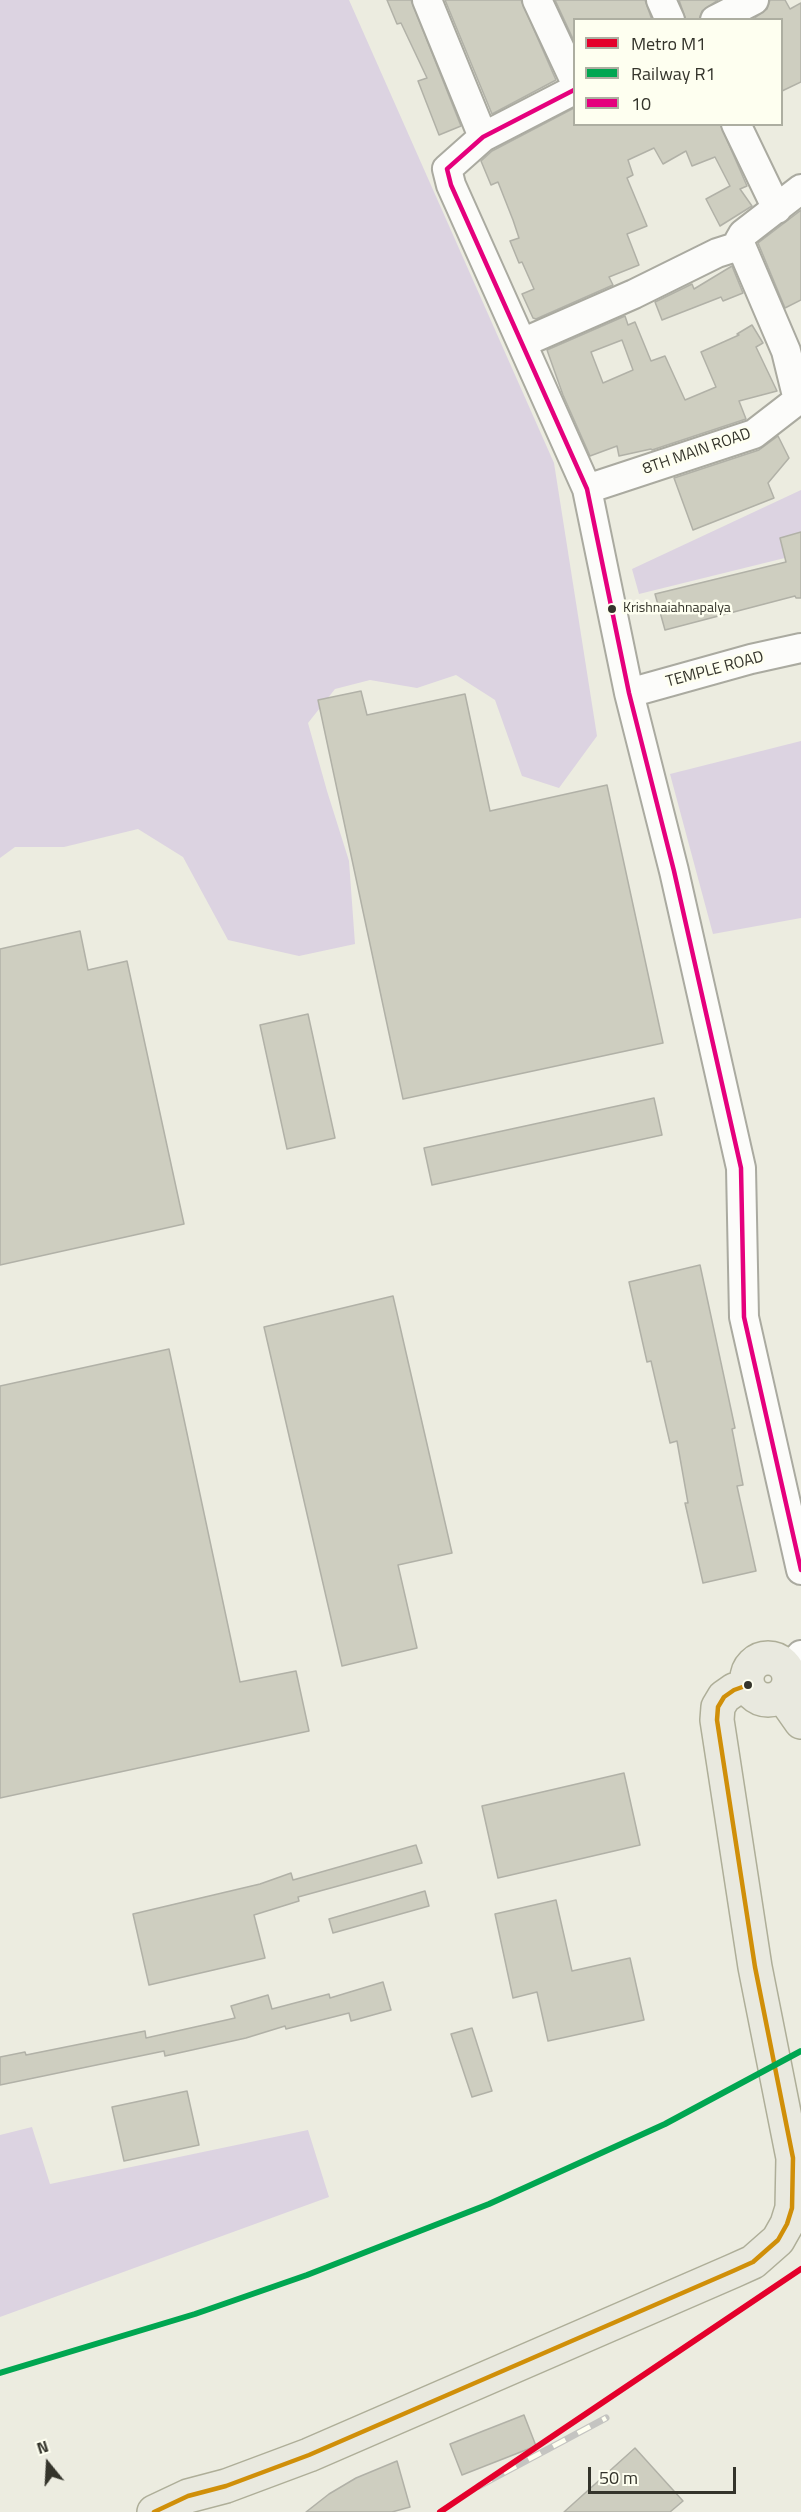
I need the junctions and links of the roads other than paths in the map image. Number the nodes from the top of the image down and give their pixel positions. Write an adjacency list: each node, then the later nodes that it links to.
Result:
1 (427, 0): 10 (street)
2 (537, 0): 7 (street)
3 (661, 0): 5 (street)
4 (754, 0): 6 (street)
5 (669, 18)
6 (719, 18)
7 (573, 77)
8 (573, 91): 10 (street)
9 (737, 126): 12 (street)
10 (483, 136): 14 (street)
11 (801, 190): 12 (street)
12 (777, 209): 13 (street)
13 (739, 246): 14 (street); 15 (street, 8TH MAIN ROAD)
14 (522, 343): 16 (street)
15 (800, 402): 16 (street, 8TH MAIN ROAD)
16 (587, 489): 18 (street)
17 (801, 648): 18 (street, TEMPLE ROAD)
18 (629, 693): 19 (street)
19 (801, 1570)
20 (792, 1677): 21 (main road); 22 (main road)
21 (801, 1722)
22 (309, 2455): 23 (main road); 24 (main road)
23 (154, 2512)
24 (190, 2512)

